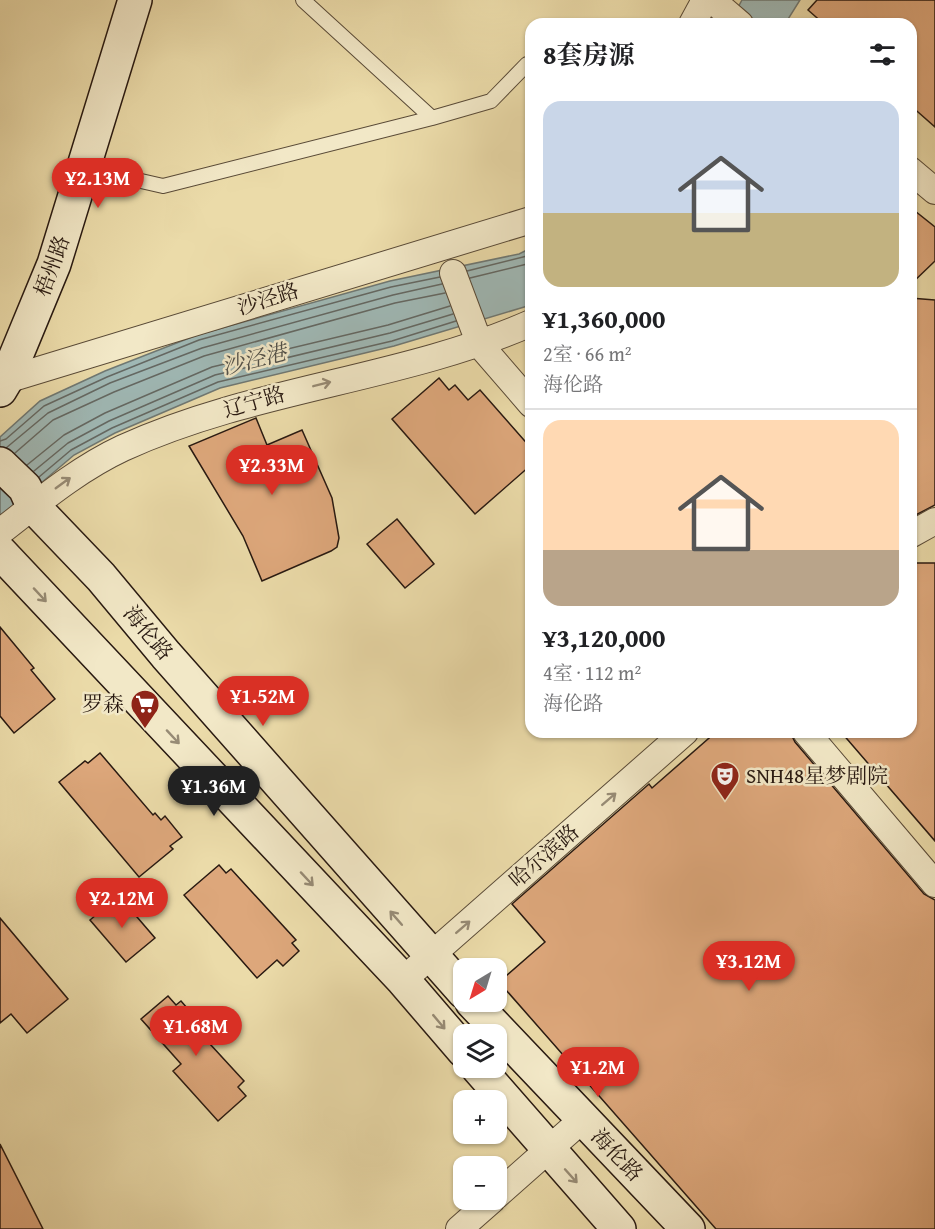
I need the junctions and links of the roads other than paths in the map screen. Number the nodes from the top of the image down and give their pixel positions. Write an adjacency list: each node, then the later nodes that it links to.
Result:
1 (135, 0): 7 (main road, 梧州路)
2 (303, 0): 6 (lane)
3 (720, 9): 4 (street)
4 (703, 18)
5 (525, 66): 6 (lane)
6 (432, 118): 7 (lane)
7 (84, 168): 14 (main road, 梧州路)
8 (917, 176): 9 (street)
9 (935, 191)
10 (525, 222): 14 (street, 沙泾路)
11 (453, 273): 13 (street)
12 (525, 324): 13 (street, 辽宁路)
13 (476, 336): 15 (street); 17 (street, 辽宁路, one-way to 13)
14 (3, 385)
15 (525, 397)
16 (0, 464): 17 (main road, 海伦路)
17 (29, 497): 20 (street, 辽宁路); 25 (main road, 海伦路, one-way to 17)
18 (935, 521): 19 (street)
19 (917, 531)
20 (0, 532)
21 (0, 552): 26 (main road, one-way to 26)
22 (678, 738): 25 (street, 哈尔滨路, one-way to 22)
23 (811, 738): 24 (street)
24 (935, 884)
25 (430, 957): 26 (street, 哈尔滨路); 27 (main road, 海伦路)
26 (403, 980): 29 (main road, one-way to 29)
27 (453, 981)
28 (481, 1012): 31 (main road, 海伦路)
29 (453, 1038)
30 (487, 1078): 32 (main road)
31 (583, 1119): 32 (street); 37 (main road, 海伦路)
32 (547, 1149): 33 (street); 36 (main road, one-way to 36)
33 (507, 1186)
34 (481, 1210): 35 (street)
35 (459, 1229)
36 (619, 1229)
37 (688, 1229)

